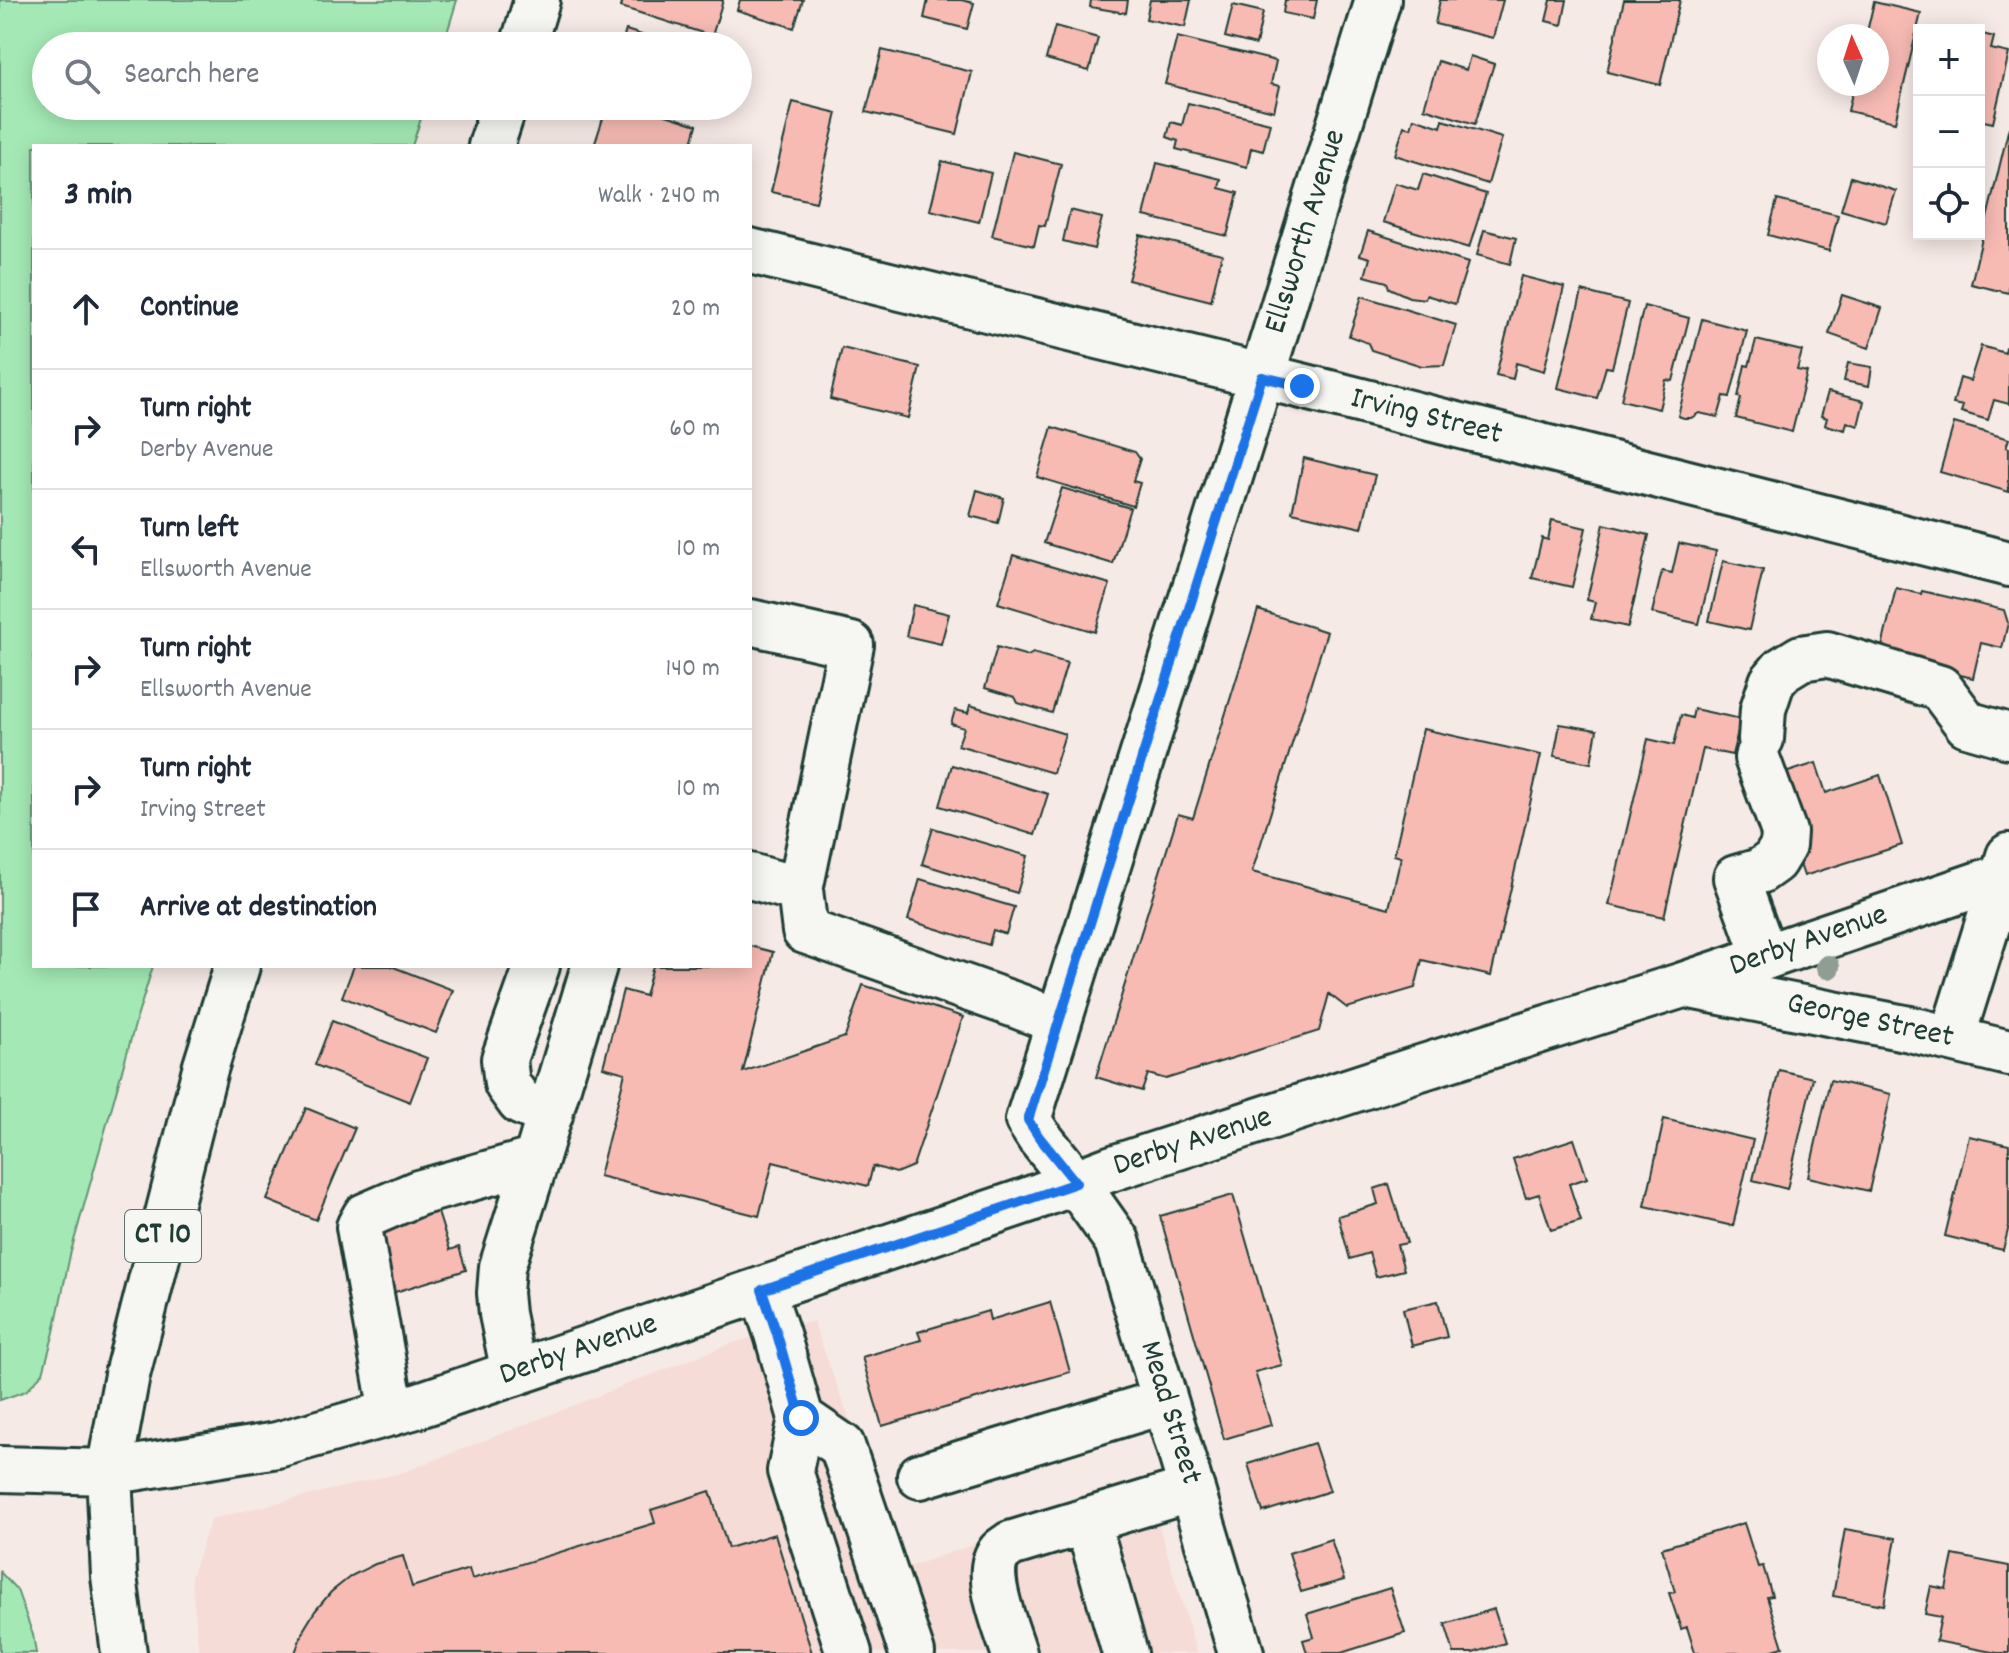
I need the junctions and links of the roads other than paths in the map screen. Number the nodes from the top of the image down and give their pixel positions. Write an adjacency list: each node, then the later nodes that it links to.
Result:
1 (537, 0): 3 (main road)
2 (1378, 0): 7 (main road, Ellsworth Avenue)
3 (527, 32)
4 (499, 120): 5 (main road)
5 (492, 144)
6 (752, 251): 7 (main road, Irving Street)
7 (1262, 377): 8 (main road, Irving Street); 19 (main road, Ellsworth Avenue)
8 (2009, 564)
9 (752, 622): 13 (main road)
10 (2009, 736): 14 (main road)
11 (2007, 868): 14 (main road, Derby Avenue); 20 (main road)
12 (752, 877): 13 (main road)
13 (800, 890): 19 (main road)
14 (1765, 957): 18 (main road, Derby Avenue)
15 (236, 968): 31 (main road, CT 10)
16 (536, 968): 22 (main road)
17 (593, 968): 22 (main road)
18 (1683, 985): 20 (main road, George Street); 24 (main road, Derby Avenue)
19 (1059, 1022): 24 (main road, Ellsworth Avenue)
20 (1952, 1038): 21 (main road, George Street)
21 (2009, 1053)
22 (550, 1115): 23 (main road)
23 (536, 1160): 26 (main road); 28 (main road)
24 (1076, 1183): 25 (main road, Derby Avenue); 27 (main road, Mead Street)
25 (762, 1290): 26 (main road, Derby Avenue); 29 (main road)
26 (514, 1373): 28 (main road, Derby Avenue)
27 (1165, 1401): 32 (main road); 33 (main road, Mead Street)
28 (392, 1413): 31 (main road, Derby Avenue)
29 (801, 1418): 36 (main road); 37 (main road)
30 (0, 1469): 31 (main road, Derby Avenue)
31 (109, 1472): 35 (main road, CT 10)
32 (920, 1476)
33 (1192, 1489): 34 (main road); 40 (main road, Mead Street)
34 (1085, 1521): 38 (main road); 39 (main road)
35 (124, 1653)
36 (849, 1653)
37 (912, 1653)
38 (1014, 1653)
39 (1125, 1653)
40 (1241, 1653)

